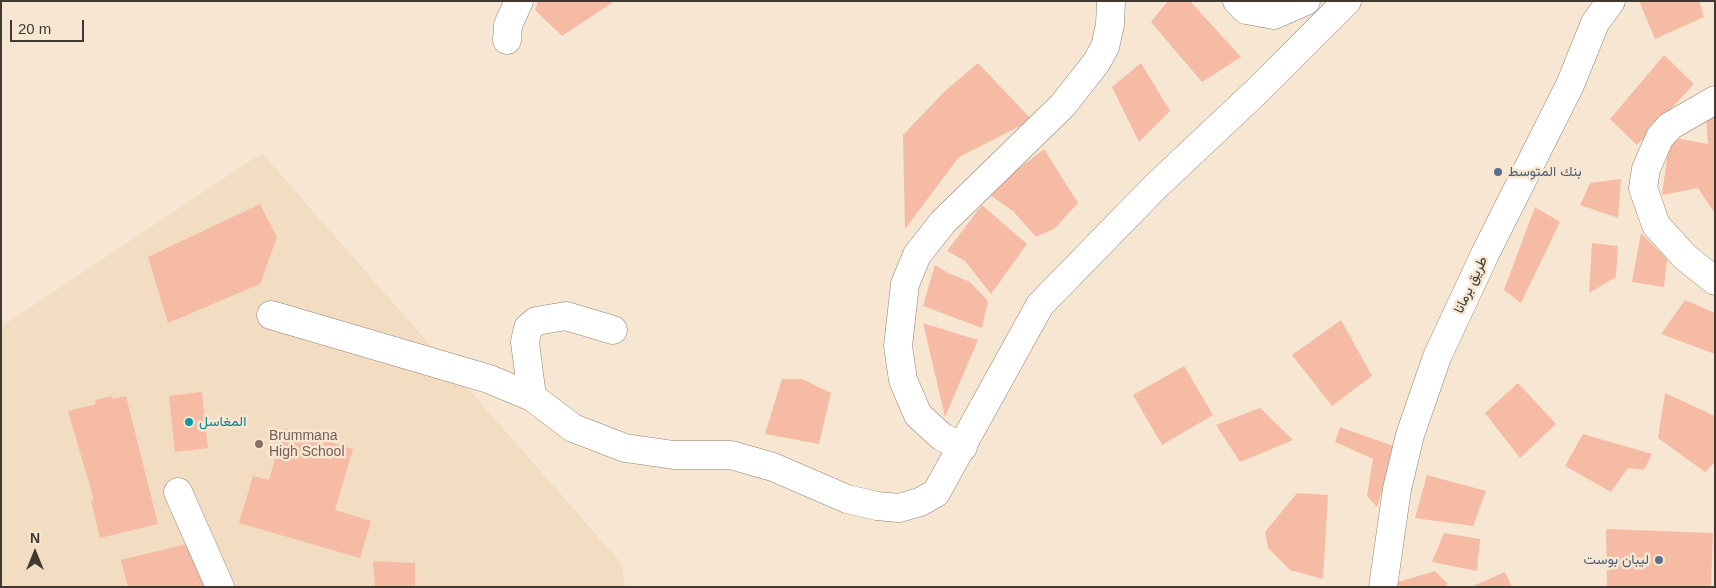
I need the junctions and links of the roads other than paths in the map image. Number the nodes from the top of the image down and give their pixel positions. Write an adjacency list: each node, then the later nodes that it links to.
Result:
1 (519, 1): 7 (street)
2 (1111, 1): 13 (street)
3 (1237, 1): 4 (street)
4 (1306, 1)
5 (1347, 1): 13 (street)
6 (1611, 1): 16 (street, طريق برمانا)
7 (507, 40)
8 (1715, 100): 9 (street)
9 (1715, 281)
10 (271, 315): 12 (street)
11 (613, 330): 12 (street)
12 (532, 396): 13 (street)
13 (963, 447)
14 (178, 492): 15 (street)
15 (220, 587)
16 (1383, 587)

